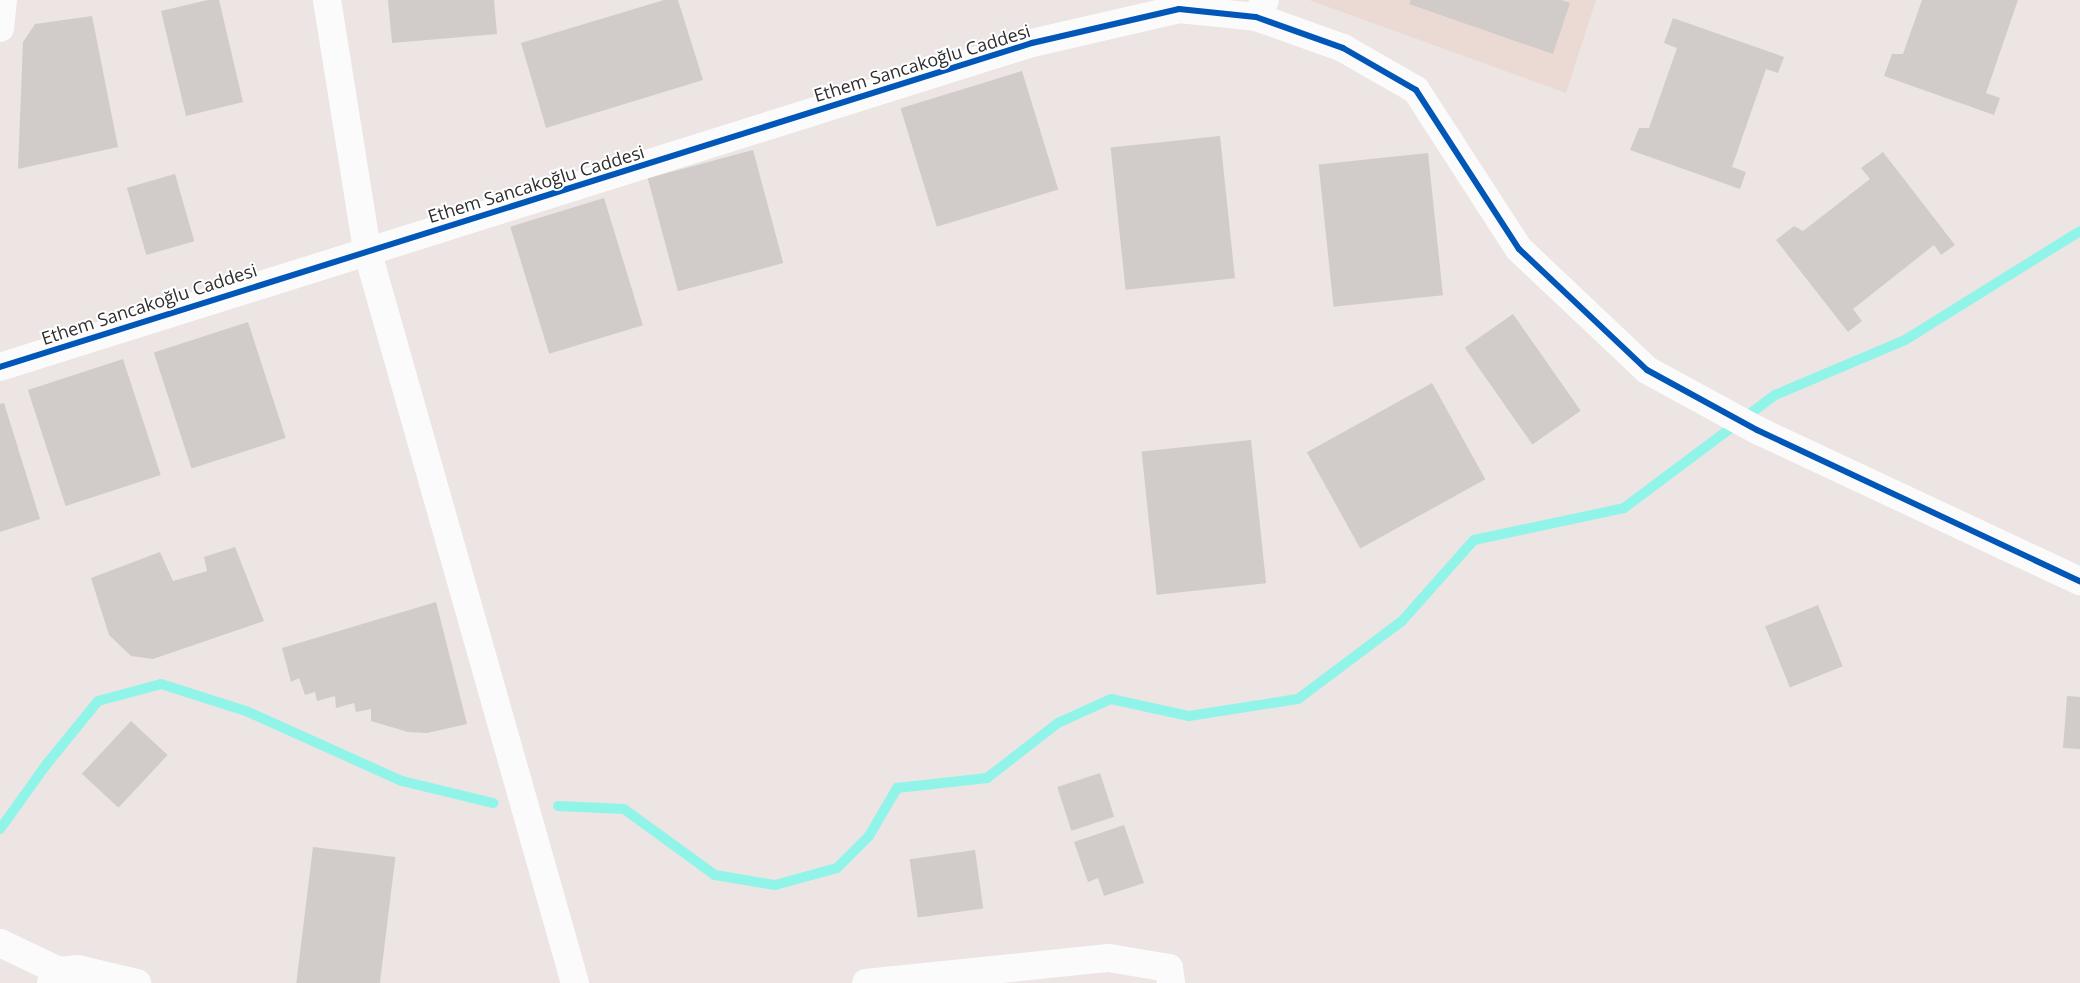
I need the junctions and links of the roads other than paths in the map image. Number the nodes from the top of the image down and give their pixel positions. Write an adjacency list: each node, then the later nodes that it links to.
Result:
1 (3, 0): 4 (street)
2 (327, 0): 5 (street)
3 (1261, 8): 5 (street, Ethem Sancakoğlu Caddesi); 7 (street, Ethem Sancakoğlu Caddesi)
4 (0, 28)
5 (367, 250): 6 (street, Ethem Sancakoğlu Caddesi); 11 (street)
6 (0, 367)
7 (2080, 581)
8 (0, 943): 9 (street)
9 (55, 977): 10 (street)
10 (137, 983)
11 (575, 983)
12 (866, 983): 13 (street)
13 (1171, 983)

